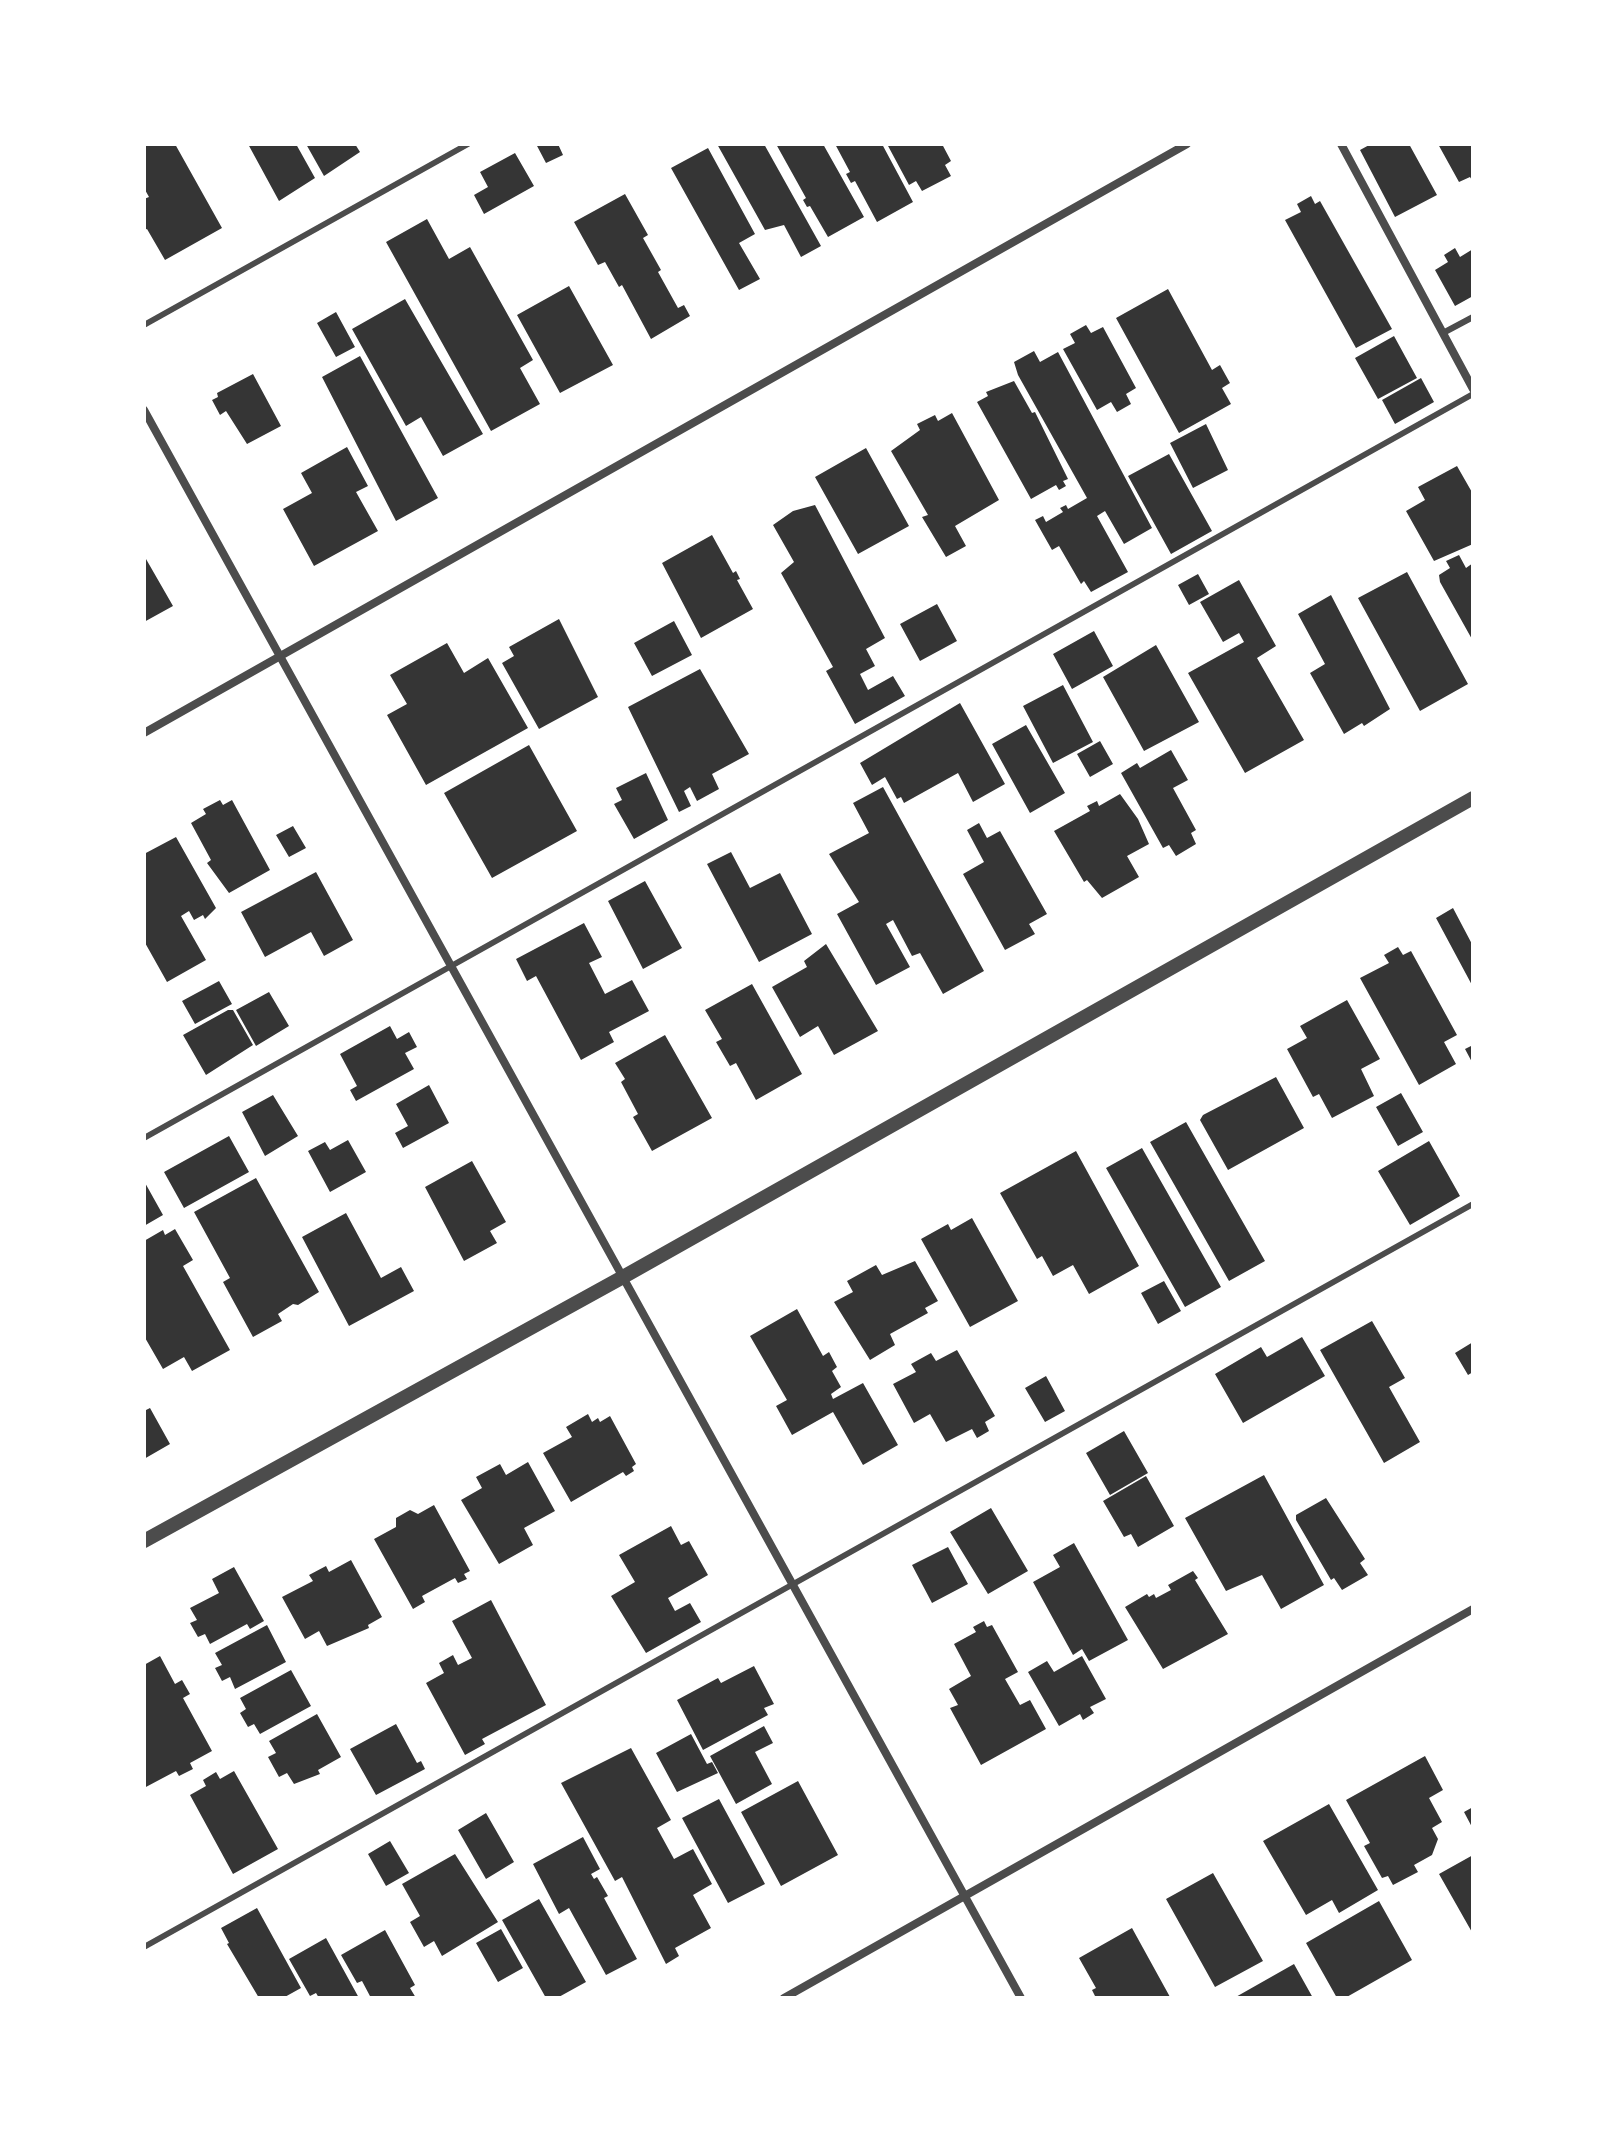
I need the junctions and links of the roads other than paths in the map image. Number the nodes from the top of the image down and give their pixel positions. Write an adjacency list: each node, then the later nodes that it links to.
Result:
1 (468, 144): 5 (lane)
2 (1187, 144): 9 (street)
3 (1341, 144): 6 (street)
4 (1473, 317): 6 (lane)
5 (144, 325)
6 (1443, 333): 7 (street)
7 (1473, 392): 12 (lane)
8 (144, 410): 9 (street)
9 (282, 658): 10 (street); 12 (street)
10 (144, 733)
11 (1473, 798): 15 (street)
12 (451, 965): 13 (lane); 15 (street)
13 (144, 1138)
14 (1473, 1204): 17 (lane)
15 (623, 1277): 16 (street); 17 (street)
16 (144, 1541)
17 (793, 1586): 19 (street); 20 (lane)
18 (1473, 1609): 19 (street)
19 (966, 1898): 21 (street); 22 (street)
20 (144, 1947)
21 (784, 1998)
22 (1021, 1998)

